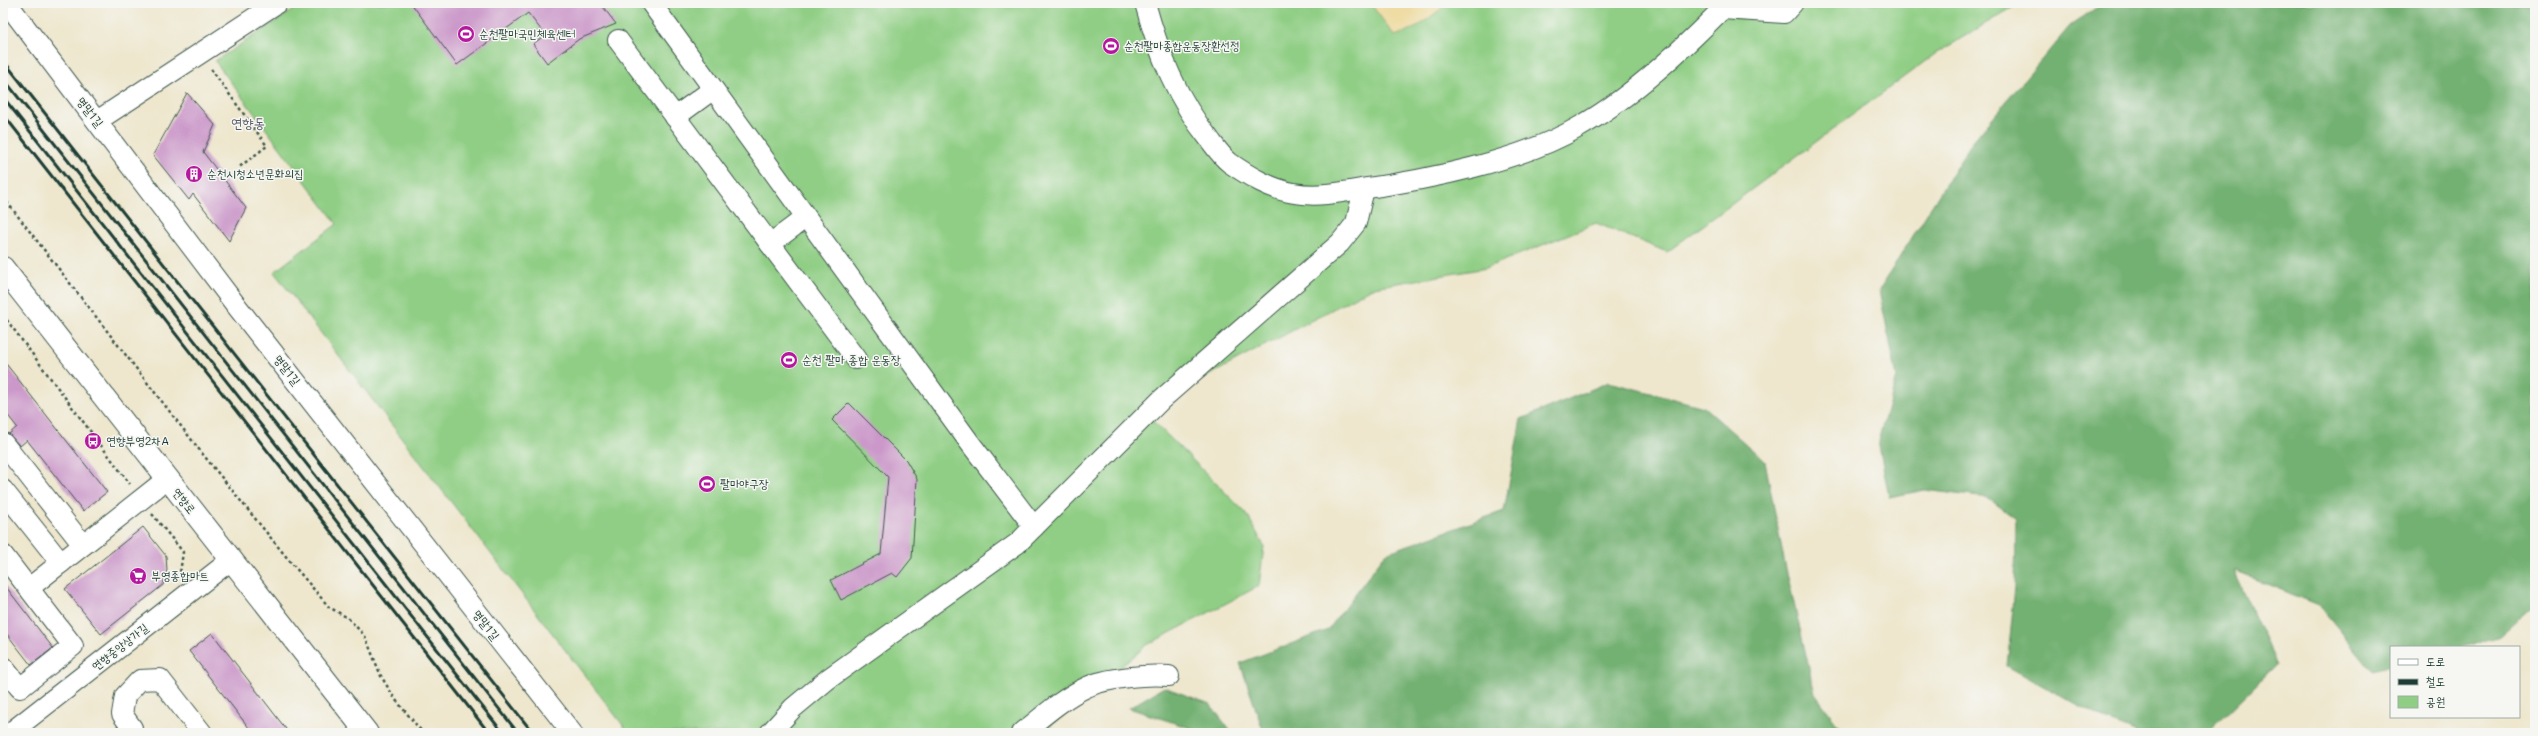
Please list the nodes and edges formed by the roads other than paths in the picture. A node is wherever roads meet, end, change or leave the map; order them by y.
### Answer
1 (7, 3) edge
2 (277, 3) edge
3 (1145, 3) edge
4 (1793, 3) edge
5 (655, 5) edge
6 (1725, 6) edge
7 (618, 40) dead end
8 (712, 90) junction
9 (675, 117) junction
10 (97, 121) junction
11 (1364, 189) junction
12 (805, 218) junction
13 (770, 244) junction
14 (3, 268) edge
15 (856, 359) dead end
16 (3, 443) edge
17 (167, 479) junction
18 (3, 490) edge
19 (1034, 527) junction
20 (83, 545) junction
21 (3, 555) edge
22 (231, 560) junction
23 (61, 563) junction
24 (29, 588) junction
25 (3, 667) edge
26 (1168, 676) dead end
27 (132, 728) dead end
28 (10, 733) edge
29 (202, 733) edge
30 (366, 733) edge
31 (572, 733) edge
32 (770, 733) edge
33 (1022, 733) edge

1 - 10 street, 명말1길
2 - 10 street
3 - 11 street
4 - 6 street
5 - 8 street
6 - 11 street
7 - 9 street
8 - 9 street
8 - 12 street
9 - 13 street
10 - 31 street, 명말1길
11 - 19 street
12 - 13 street
12 - 19 street
13 - 15 street
14 - 17 main road, 연향로
16 - 20 street
17 - 20 street
17 - 22 main road, 연향로
18 - 23 street
19 - 32 street
20 - 23 street
21 - 24 street
22 - 28 street, 연향중앙상가길
22 - 30 main road, 연향로
23 - 24 street
24 - 25 street
26 - 33 street
27 - 29 street

